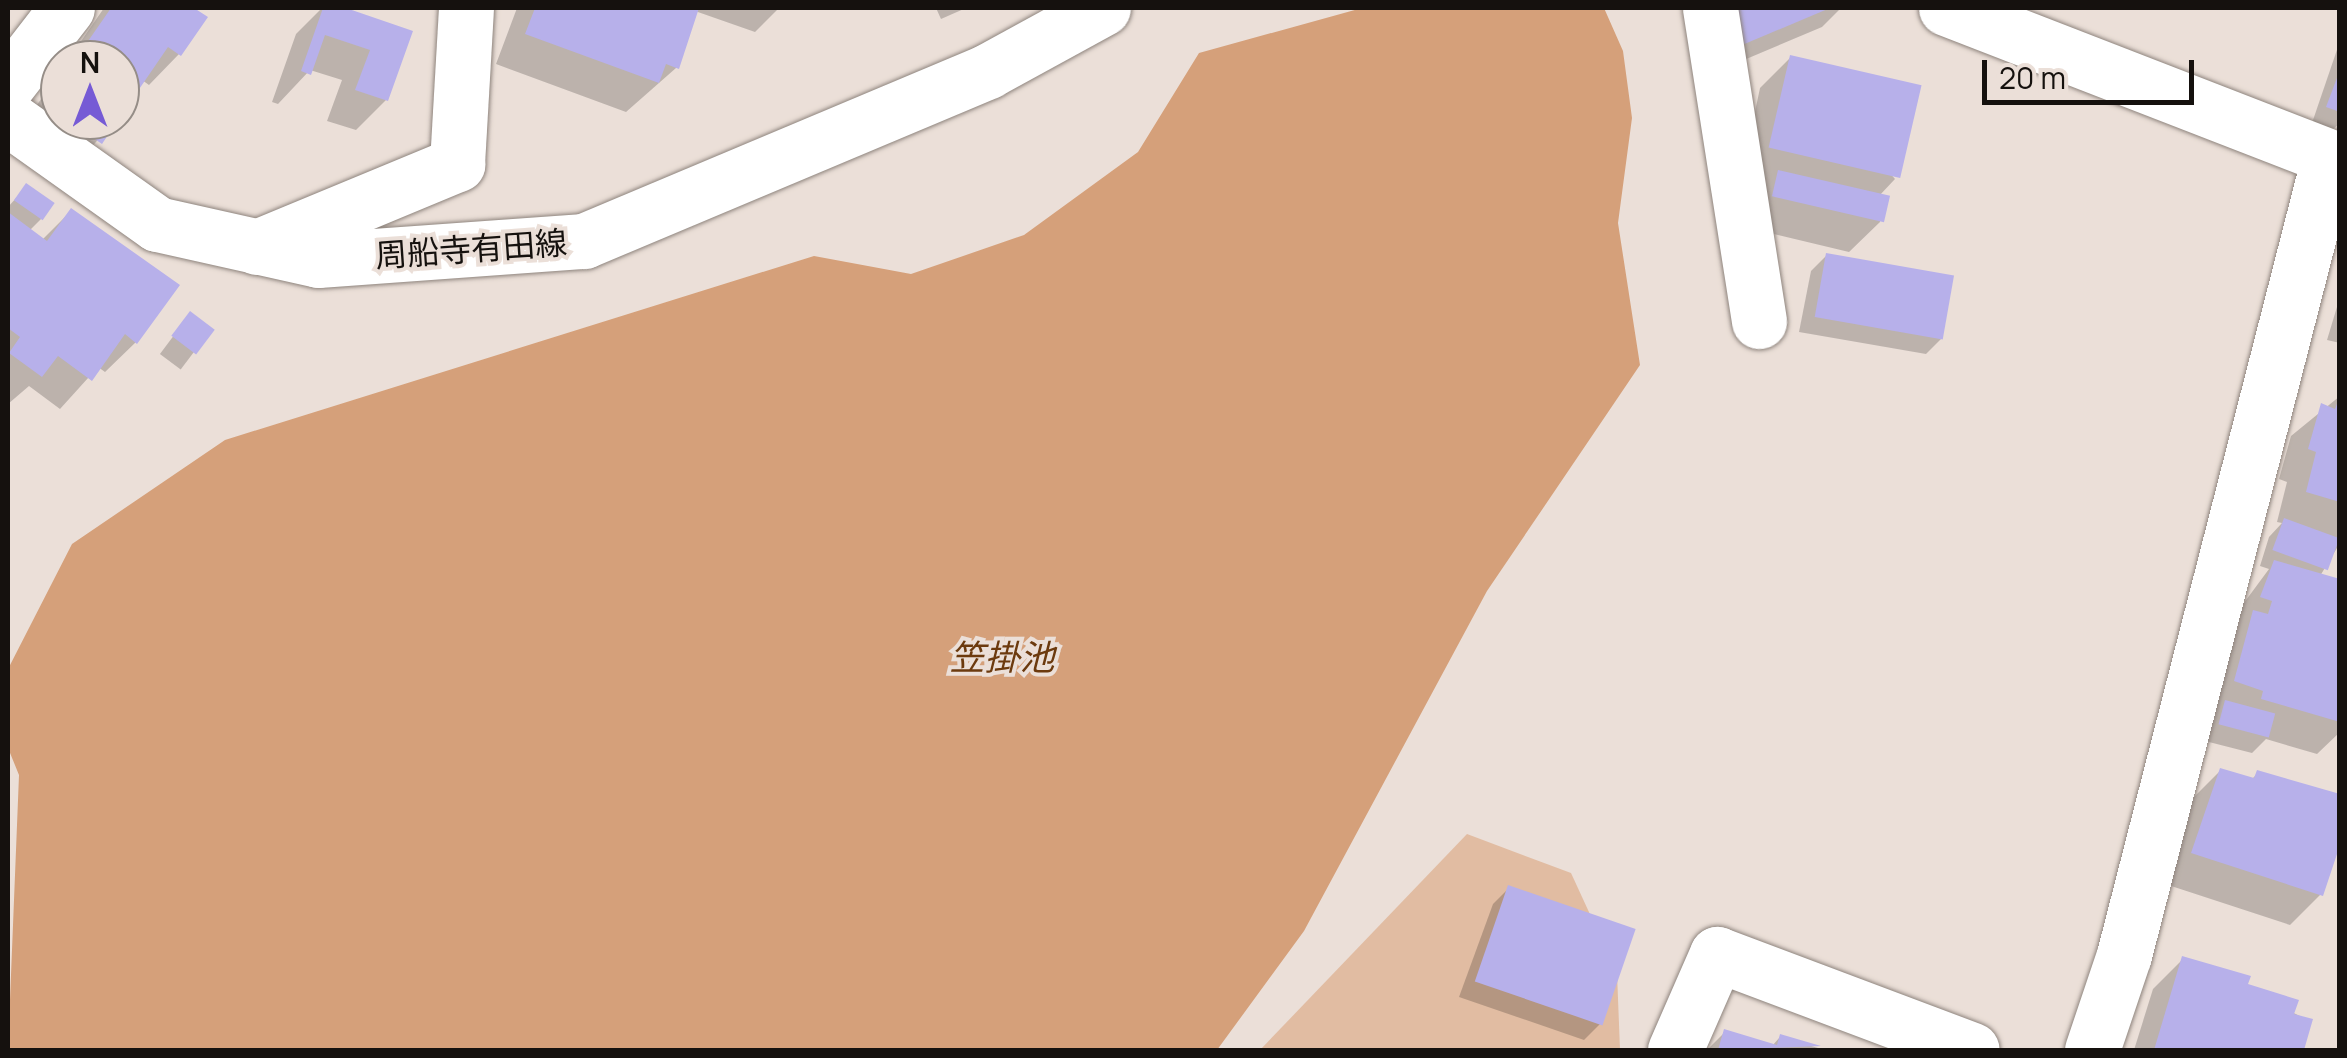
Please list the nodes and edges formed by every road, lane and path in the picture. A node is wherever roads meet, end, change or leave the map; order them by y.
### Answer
1 (67, 8) edge
2 (466, 8) edge
3 (1103, 8) edge
4 (1710, 8) edge
5 (1946, 8) edge
6 (8, 84) edge
7 (8, 118) edge
8 (2334, 159) edge
9 (257, 247) junction
10 (1759, 321) dead end
11 (1674, 1050) edge
12 (1972, 1050) edge
13 (2092, 1050) edge

1 - 6 street
2 - 9 street
3 - 9 street, 周船寺有田線
4 - 10 street
5 - 8 street
7 - 9 street, 周船寺有田線
8 - 13 street
11 - 12 street

